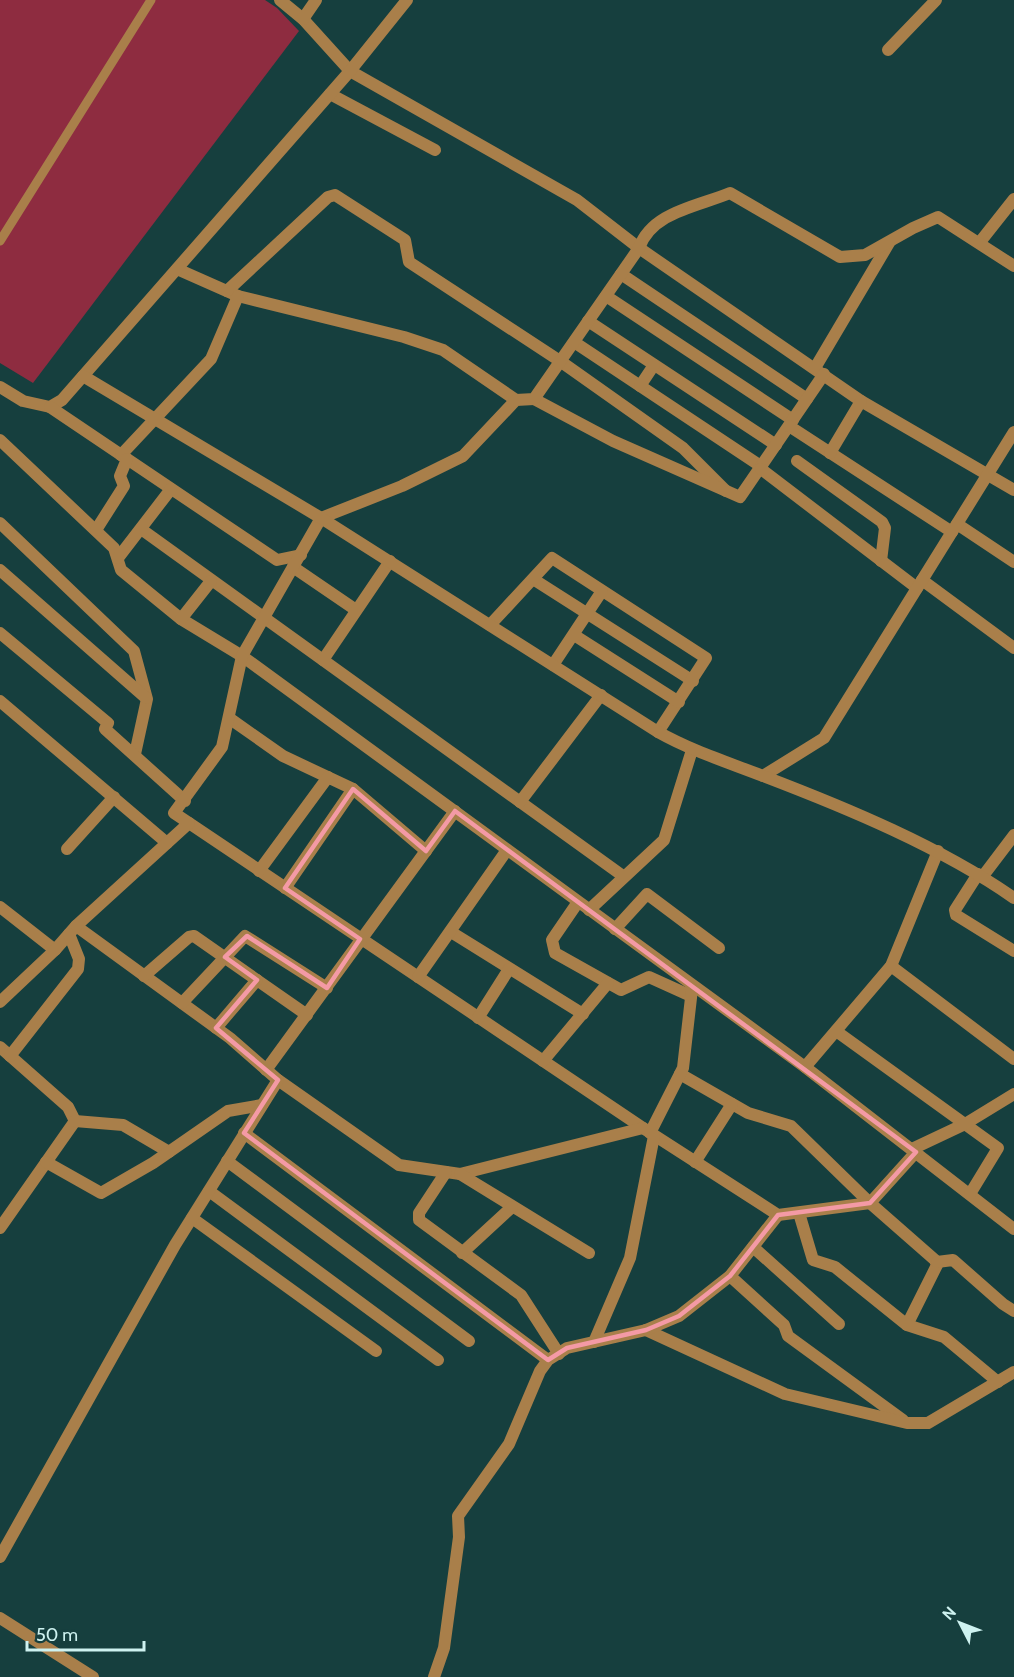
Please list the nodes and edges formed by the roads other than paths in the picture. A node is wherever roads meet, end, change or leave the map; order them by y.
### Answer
1 (151, 0) edge
2 (280, 0) edge
3 (316, 0) edge
4 (407, 0) edge
5 (936, 0) edge
6 (303, 20) junction
7 (888, 50) dead end
8 (350, 72) junction
9 (330, 94) junction
10 (435, 150) dead end
11 (1014, 200) edge
12 (891, 240) junction
13 (0, 242) edge
14 (980, 242) junction
15 (639, 248) junction
16 (1014, 266) edge
17 (177, 269) junction
18 (621, 274) junction
19 (232, 294) junction
20 (606, 296) junction
21 (588, 321) junction
22 (574, 342) junction
23 (560, 361) junction
24 (654, 364) junction
25 (820, 371) junction
26 (83, 376) junction
27 (640, 386) junction
28 (0, 387) edge
29 (534, 399) junction
30 (807, 399) junction
31 (516, 400) junction
32 (861, 401) junction
33 (50, 407) junction
34 (154, 418) junction
35 (791, 423) junction
36 (1014, 432) edge
37 (0, 440) edge
38 (776, 445) junction
39 (830, 453) junction
40 (124, 457) junction
41 (797, 461) dead end
42 (761, 468) junction
43 (986, 474) junction
44 (171, 489) junction
45 (1014, 490) edge
46 (726, 491) junction
47 (321, 518) junction
48 (0, 523) edge
49 (955, 528) junction
50 (141, 529) junction
51 (96, 530) junction
52 (301, 555) junction
53 (117, 558) junction
54 (390, 561) junction
55 (881, 561) junction
56 (1014, 562) edge
57 (293, 567) junction
58 (0, 570) edge
59 (532, 579) junction
60 (211, 581) junction
61 (920, 584) junction
62 (602, 591) junction
63 (356, 610) junction
64 (588, 614) junction
65 (264, 617) junction
66 (181, 619) junction
67 (490, 625) junction
68 (0, 633) edge
69 (574, 635) junction
70 (1014, 648) edge
71 (242, 656) junction
72 (323, 660) junction
73 (553, 665) junction
74 (693, 681) junction
75 (601, 696) junction
76 (147, 699) junction
77 (679, 702) junction
78 (1, 704) edge
79 (229, 718) junction
80 (658, 732) junction
81 (692, 750) junction
82 (135, 754) junction
83 (764, 776) junction
84 (328, 777) junction
85 (353, 789) junction
86 (114, 797) junction
87 (185, 801) junction
88 (520, 802) junction
89 (454, 811) junction
90 (189, 823) junction
91 (1014, 835) edge
92 (167, 843) junction
93 (67, 849) dead end
94 (426, 850) junction
95 (507, 850) junction
96 (938, 851) junction
97 (259, 871) junction
98 (980, 875) junction
99 (623, 876) junction
100 (285, 888) junction
101 (1014, 898) edge
102 (578, 902) junction
103 (0, 907) edge
104 (589, 910) junction
105 (615, 929) junction
106 (73, 930) junction
107 (451, 932) junction
108 (360, 939) junction
109 (719, 948) dead end
110 (55, 950) junction
111 (1014, 951) edge
112 (225, 957) junction
113 (891, 966) junction
114 (509, 969) junction
115 (144, 976) junction
116 (418, 977) junction
117 (257, 980) junction
118 (608, 983) junction
119 (327, 988) junction
120 (692, 991) junction
121 (0, 1002) edge
122 (182, 1003) junction
123 (582, 1014) junction
124 (307, 1015) junction
125 (478, 1017) junction
126 (216, 1028) junction
127 (836, 1031) junction
128 (0, 1047) edge
129 (10, 1056) junction
130 (1014, 1059) edge
131 (543, 1061) junction
132 (805, 1067) junction
133 (266, 1070) junction
134 (680, 1074) junction
135 (278, 1080) junction
136 (1014, 1094) edge
137 (732, 1104) junction
138 (262, 1105) junction
139 (75, 1121) junction
140 (965, 1124) junction
141 (649, 1132) junction
142 (244, 1133) junction
143 (914, 1151) junction
144 (169, 1152) junction
145 (227, 1161) junction
146 (46, 1162) junction
147 (695, 1162) junction
148 (446, 1172) junction
149 (460, 1174) junction
150 (209, 1191) junction
151 (970, 1194) junction
152 (870, 1203) junction
153 (512, 1207) junction
154 (799, 1213) junction
155 (778, 1215) junction
156 (192, 1218) junction
157 (0, 1227) edge
158 (1014, 1229) edge
159 (753, 1247) junction
160 (462, 1253) junction
161 (589, 1253) dead end
162 (937, 1262) junction
163 (730, 1276) junction
164 (1014, 1311) edge
165 (839, 1324) dead end
166 (907, 1324) junction
167 (646, 1330) junction
168 (469, 1341) dead end
169 (594, 1342) junction
170 (376, 1352) dead end
171 (554, 1357) junction
172 (438, 1360) dead end
173 (1014, 1372) edge
174 (998, 1382) junction
175 (907, 1423) junction
176 (0, 1557) edge
177 (0, 1618) edge
178 (93, 1677) edge
179 (434, 1677) edge

1 - 13 lane
2 - 6 street
3 - 6 street
4 - 8 street
5 - 7 street
6 - 8 street
8 - 9 street
8 - 15 street
9 - 10 street
9 - 17 street
11 - 14 street
12 - 14 street
12 - 15 street
12 - 25 street
14 - 16 street
15 - 18 street
15 - 25 street
17 - 19 street
17 - 26 street
18 - 20 street
18 - 30 street
19 - 23 street
19 - 31 street
19 - 34 street
20 - 21 street
20 - 35 street
21 - 22 street
21 - 24 street
22 - 23 street
22 - 27 street
23 - 29 street
23 - 46 street
24 - 27 street
24 - 38 street
25 - 30 street
25 - 32 street
26 - 33 street
26 - 34 street
27 - 42 street
28 - 33 street
29 - 31 street
29 - 46 street
30 - 35 street
31 - 47 street
32 - 39 street
32 - 43 street
33 - 40 street
34 - 40 street
34 - 47 street
35 - 38 street
35 - 39 street
36 - 43 street
37 - 51 street
38 - 42 street
39 - 49 street
40 - 44 street
40 - 51 street
41 - 55 street
42 - 46 street
42 - 55 street
43 - 45 street
43 - 49 street
44 - 50 street
44 - 52 street
47 - 52 street
47 - 54 street
48 - 76 street
49 - 56 street
49 - 61 street
50 - 53 street
50 - 60 street
51 - 53 street
52 - 57 street
53 - 66 street
54 - 63 street
54 - 67 street
55 - 61 street
57 - 63 street
57 - 65 street
58 - 76 street
59 - 62 street
59 - 64 street
59 - 67 street
60 - 65 street
60 - 66 street
61 - 70 street
61 - 83 street
62 - 64 street
62 - 74 street
63 - 72 street
64 - 69 street
64 - 74 street
65 - 71 street
65 - 72 street
66 - 71 street
67 - 73 street
68 - 82 street
69 - 73 street
69 - 77 street
71 - 79 street
71 - 89 street
72 - 88 street
73 - 75 street
74 - 77 street
75 - 80 street
75 - 88 street
76 - 82 street
77 - 80 street
78 - 86 street
79 - 84 street
79 - 87 street
80 - 81 street
81 - 83 street
81 - 99 street
82 - 87 street
83 - 96 street
84 - 85 street
84 - 97 street
85 - 94 street
85 - 100 street
86 - 92 street
86 - 93 street
87 - 90 street
88 - 99 street
89 - 94 street
89 - 95 street
90 - 92 street
90 - 97 street
91 - 98 street
92 - 106 street
94 - 108 street
95 - 102 street
95 - 107 street
96 - 98 street
96 - 113 street
97 - 100 street
98 - 101 street
98 - 111 street
99 - 104 street
100 - 108 street
102 - 104 street
102 - 118 street
103 - 110 street
104 - 105 street
105 - 109 street
105 - 120 street
106 - 110 street
106 - 115 street
106 - 129 street
107 - 114 street
107 - 116 street
108 - 116 street
108 - 119 street
110 - 121 street
112 - 115 street
112 - 117 street
112 - 119 street
112 - 122 street
113 - 127 street
113 - 130 street
114 - 123 street
114 - 125 street
115 - 122 street
116 - 125 street
117 - 124 street
117 - 126 street
118 - 120 street
118 - 123 street
119 - 124 street
120 - 132 street
120 - 134 street
122 - 126 street
123 - 131 street
124 - 133 street
125 - 131 street
126 - 133 street
127 - 132 street
127 - 140 street
128 - 129 street
129 - 139 street
131 - 141 street
132 - 143 street
133 - 135 street
134 - 137 street
134 - 141 street
135 - 138 street
135 - 148 street
136 - 140 street
137 - 147 street
137 - 152 street
138 - 142 street
138 - 144 street
139 - 144 street
139 - 146 street
140 - 143 street
140 - 151 street
141 - 147 street
141 - 149 street
141 - 169 street
142 - 145 street
142 - 171 street
143 - 151 street
143 - 152 street
144 - 146 street
145 - 150 street
145 - 168 street
146 - 157 street
147 - 155 street
148 - 149 street
148 - 160 street
149 - 153 street
150 - 156 street
150 - 172 street
151 - 158 street
152 - 154 street
152 - 162 street
153 - 160 street
153 - 161 street
154 - 155 street
154 - 166 street
155 - 159 street
156 - 170 street
156 - 176 street
159 - 163 street
159 - 165 street
160 - 171 street
162 - 164 street
162 - 166 street
163 - 167 street
163 - 175 street
166 - 174 street
167 - 169 street
167 - 175 street
169 - 171 street
171 - 179 street
173 - 174 street
174 - 175 street
177 - 178 street

